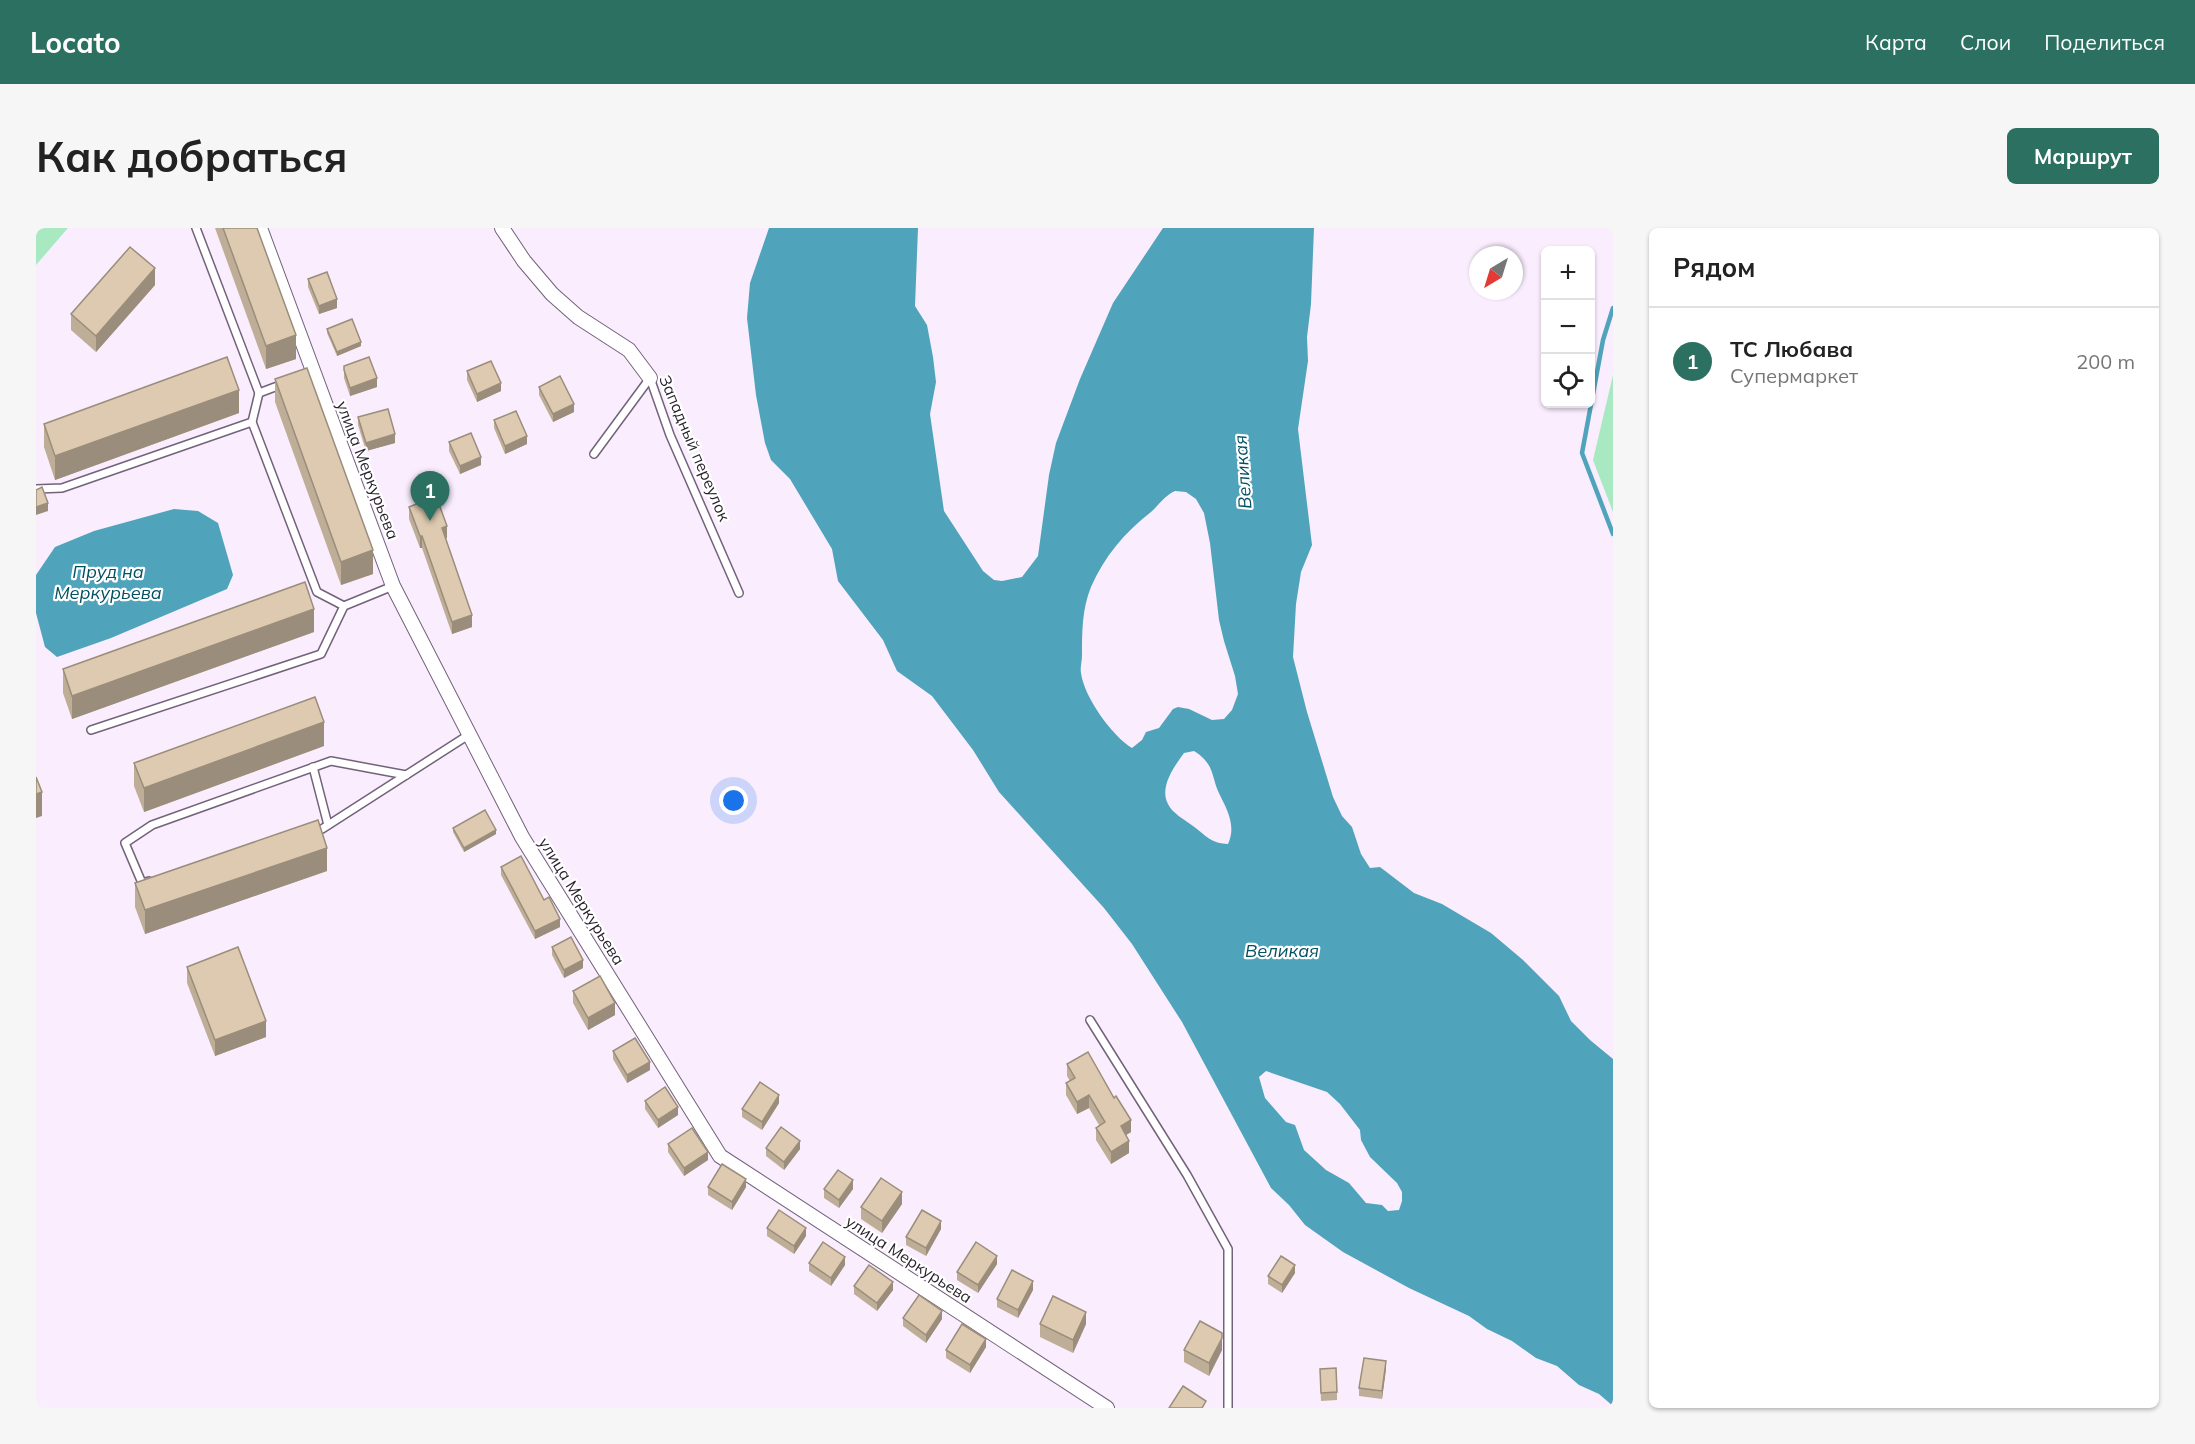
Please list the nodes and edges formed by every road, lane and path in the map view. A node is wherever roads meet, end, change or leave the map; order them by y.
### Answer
1 (196, 228) edge
2 (260, 228) edge
3 (502, 228) edge
4 (650, 378) junction
5 (292, 381) edge
6 (259, 393) junction
7 (252, 422) junction
8 (594, 454) dead end
9 (36, 489) edge
10 (393, 586) junction
11 (739, 593) dead end
12 (344, 606) junction
13 (91, 730) dead end
14 (470, 734) junction
15 (313, 767) junction
16 (406, 775) junction
17 (328, 825) junction
18 (311, 832) edge
19 (154, 880) edge
20 (1089, 1020) dead end
21 (1107, 1408) edge
22 (1228, 1408) edge

1 - 6 lane
2 - 10 street, улица Меркурьева
3 - 4 street, Западный переулок
4 - 8 lane
4 - 11 lane, Западный переулок
5 - 6 lane
6 - 7 lane
7 - 9 lane
7 - 12 lane
10 - 12 lane
10 - 14 street, улица Меркурьева
12 - 13 lane
14 - 16 lane
14 - 21 street, улица Меркурьева
15 - 16 lane
15 - 17 lane
15 - 19 lane
16 - 17 lane
17 - 18 lane
20 - 22 lane

